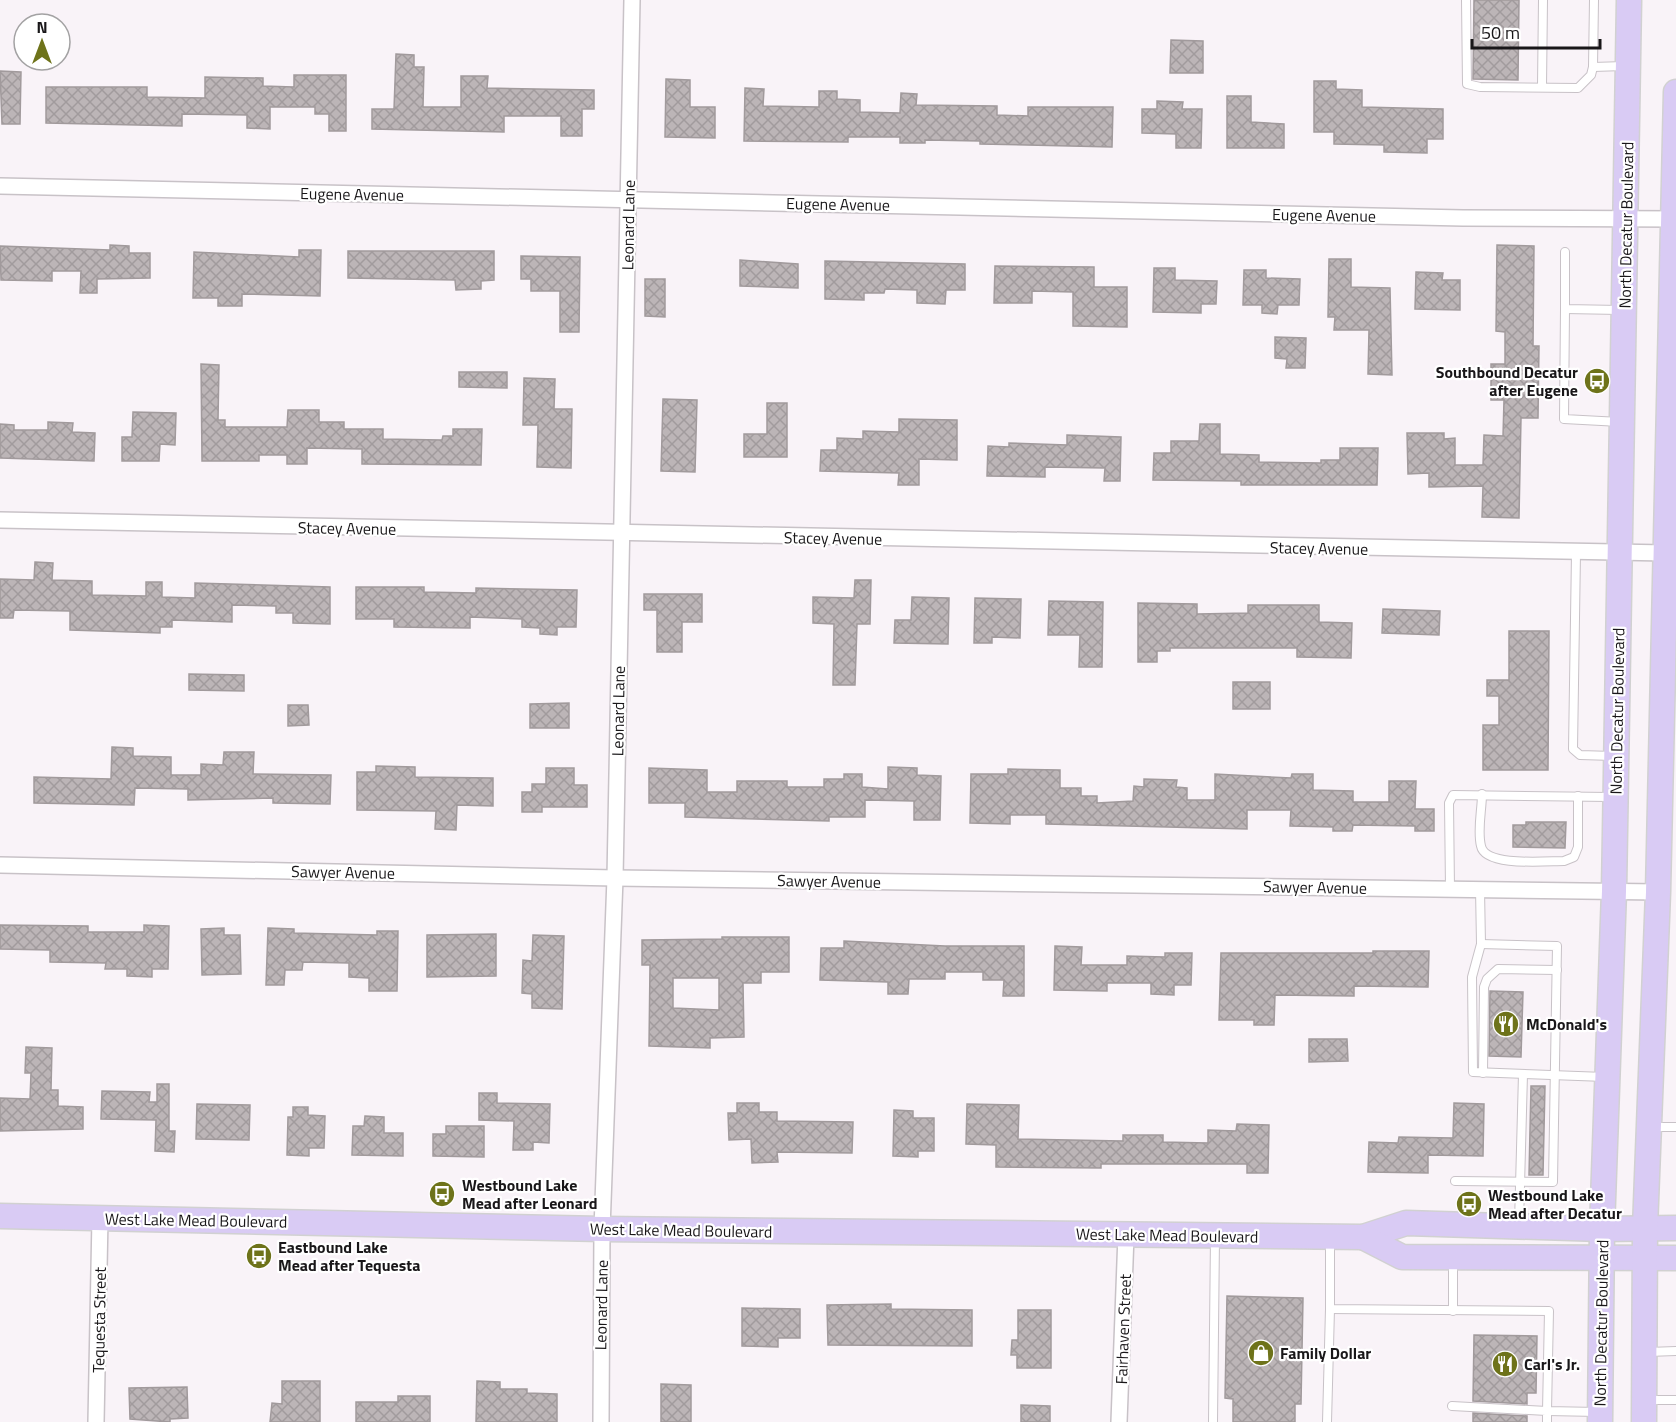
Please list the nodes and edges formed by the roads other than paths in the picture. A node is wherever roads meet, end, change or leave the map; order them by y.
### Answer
1 (632, 0) edge
2 (1466, 0) edge
3 (1544, 0) edge
4 (1594, 0) edge
5 (1629, 0) edge
6 (1628, 66) junction
7 (1593, 67) junction
8 (1542, 86) junction
9 (1676, 92) edge
10 (0, 186) edge
11 (628, 200) junction
12 (1626, 217) junction
13 (1675, 219) edge
14 (1565, 252) dead end
15 (1565, 309) junction
16 (1624, 310) junction
17 (1622, 422) junction
18 (0, 520) edge
19 (622, 534) junction
20 (1576, 553) junction
21 (1666, 553) junction
22 (1620, 554) junction
23 (1616, 756) junction
24 (1482, 794) junction
25 (1578, 796) junction
26 (1616, 798) junction
27 (0, 865) edge
28 (615, 878) junction
29 (1450, 889) junction
30 (1480, 889) junction
31 (1614, 891) junction
32 (1658, 892) junction
33 (1481, 944) junction
34 (1557, 970) junction
35 (1483, 1073) junction
36 (1522, 1074) junction
37 (1556, 1075) junction
38 (1608, 1077) junction
39 (1545, 1104) dead end
40 (1555, 1104) junction
41 (1545, 1124) dead end
42 (1554, 1124) junction
43 (1649, 1127) junction
44 (1676, 1127) edge
45 (1544, 1141) dead end
46 (1554, 1141) junction
47 (1544, 1157) dead end
48 (1554, 1157) junction
49 (1455, 1181) dead end
50 (1520, 1181) junction
51 (0, 1216) edge
52 (100, 1218) junction
53 (1519, 1227) junction
54 (1645, 1228) junction
55 (1676, 1228) edge
56 (602, 1229) junction
57 (1602, 1229) junction
58 (1126, 1235) junction
59 (1215, 1236) junction
60 (1330, 1237) junction
61 (1363, 1237) junction
62 (1453, 1258) junction
63 (1676, 1258) edge
64 (1645, 1259) junction
65 (1601, 1260) junction
66 (1330, 1309) junction
67 (1453, 1311) junction
68 (1676, 1351) edge
69 (1644, 1352) junction
70 (1676, 1400) edge
71 (1452, 1406) dead end
72 (1547, 1411) junction
73 (1644, 1411) edge
74 (1600, 1417) edge
75 (96, 1422) edge
76 (601, 1422) edge
77 (1119, 1422) edge
78 (1213, 1422) edge
79 (1327, 1422) edge
80 (1547, 1422) edge

1 - 11 street, Leonard Lane
2 - 8 lane
3 - 8 lane
4 - 7 lane
5 - 6 main road, North Decatur Boulevard
6 - 7 lane
6 - 12 main road, North Decatur Boulevard
7 - 8 lane
9 - 13 main road
10 - 11 street, Eugene Avenue
11 - 12 street, Eugene Avenue
11 - 19 street, Leonard Lane
12 - 13 street, Eugene Avenue
12 - 16 main road, North Decatur Boulevard
13 - 21 main road
14 - 15 lane
15 - 16 lane
15 - 17 lane
16 - 17 main road, North Decatur Boulevard
17 - 22 main road, North Decatur Boulevard
18 - 19 street, Stacey Avenue
19 - 20 street, Stacey Avenue
19 - 28 street, Leonard Lane
20 - 22 street, Stacey Avenue
20 - 23 lane
21 - 22 street, Stacey Avenue
21 - 32 main road
22 - 23 main road, North Decatur Boulevard
23 - 26 main road, North Decatur Boulevard
24 - 25 lane
24 - 25 lane
24 - 29 lane
25 - 26 lane
26 - 31 main road, North Decatur Boulevard
27 - 28 street, Sawyer Avenue
28 - 29 street, Sawyer Avenue
28 - 56 street, Leonard Lane
29 - 30 street, Sawyer Avenue
30 - 31 street, Sawyer Avenue
30 - 33 lane
31 - 32 street, Sawyer Avenue
31 - 38 main road, North Decatur Boulevard
32 - 43 main road
33 - 34 lane
33 - 35 lane
34 - 35 lane
34 - 37 lane
35 - 36 lane
36 - 37 lane
36 - 50 lane
37 - 38 lane
37 - 40 lane
38 - 57 main road, North Decatur Boulevard
39 - 40 lane
40 - 42 lane
41 - 42 lane
42 - 46 lane
43 - 44 lane
43 - 54 main road
45 - 46 lane
46 - 48 lane
47 - 48 lane
48 - 50 lane
49 - 50 lane
50 - 53 lane
51 - 52 main road, West Lake Mead Boulevard
52 - 56 main road, West Lake Mead Boulevard
52 - 75 street, Tequesta Street
53 - 57 main road, West Lake Mead Boulevard
53 - 61 main road, West Lake Mead Boulevard
54 - 55 main road, West Lake Mead Boulevard
54 - 57 main road, West Lake Mead Boulevard
54 - 64 main road
56 - 58 main road, West Lake Mead Boulevard
56 - 76 street, Leonard Lane
57 - 65 main road, North Decatur Boulevard
58 - 59 main road, West Lake Mead Boulevard
58 - 77 street, Fairhaven Street
59 - 60 main road, West Lake Mead Boulevard
59 - 78 lane
60 - 61 main road, West Lake Mead Boulevard
60 - 66 lane
61 - 62 main road, West Lake Mead Boulevard
62 - 65 main road, West Lake Mead Boulevard
62 - 67 lane
63 - 64 main road, West Lake Mead Boulevard
64 - 65 main road, West Lake Mead Boulevard
64 - 69 main road
65 - 74 main road, North Decatur Boulevard
66 - 67 lane
66 - 79 lane
67 - 72 lane
68 - 69 lane
69 - 73 main road
70 - 73 lane
71 - 72 lane
72 - 74 lane
72 - 80 lane

